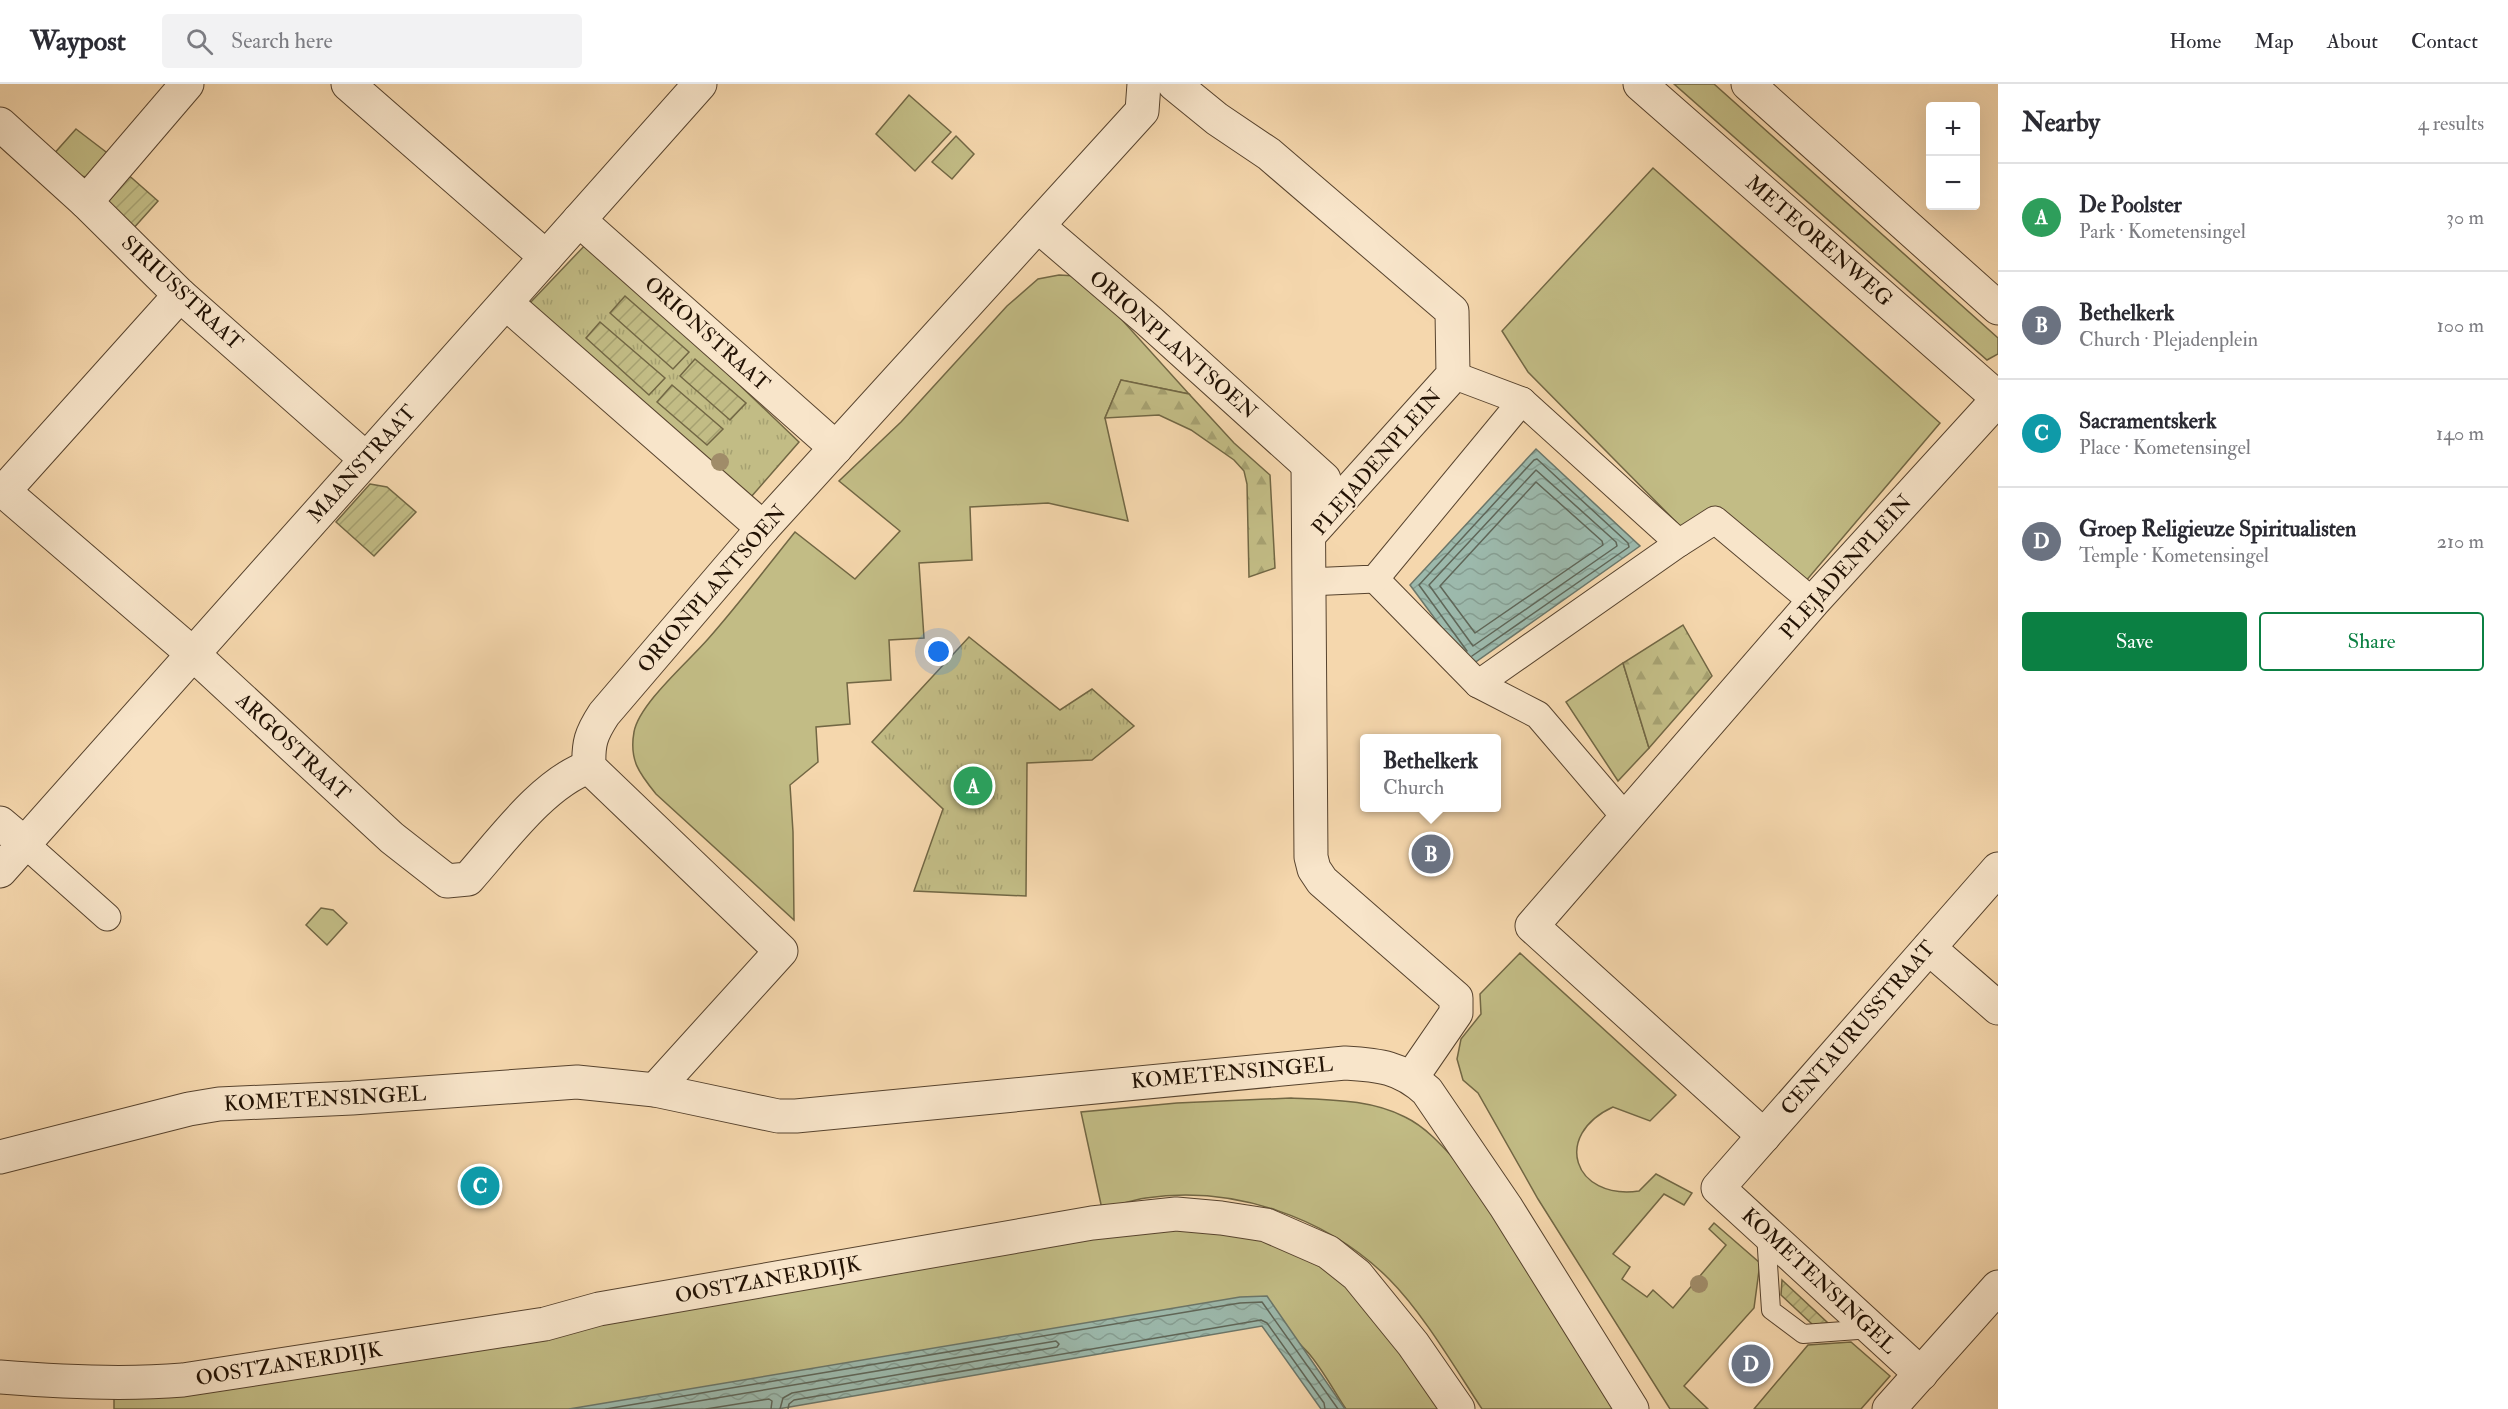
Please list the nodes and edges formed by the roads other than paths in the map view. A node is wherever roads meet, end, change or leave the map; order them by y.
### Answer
1 (187, 84) edge
2 (348, 84) edge
3 (700, 84) edge
4 (1144, 84) edge
5 (1174, 84) edge
6 (1640, 84) edge
7 (1748, 84) edge
8 (0, 124) edge
9 (86, 202) junction
10 (579, 220) junction
11 (1038, 226) junction
12 (546, 257) junction
13 (180, 294) junction
14 (506, 303) junction
15 (1998, 308) edge
16 (1454, 375) junction
17 (1998, 398) edge
18 (1522, 401) junction
19 (836, 447) junction
20 (366, 459) junction
21 (1308, 465) junction
22 (2, 490) edge
23 (1344, 496) junction
24 (763, 528) junction
25 (1310, 534) junction
26 (1679, 543) junction
27 (1376, 579) junction
28 (1308, 582) junction
29 (1814, 602) junction
30 (193, 654) junction
31 (1478, 684) junction
32 (590, 767) junction
33 (1626, 818) junction
34 (0, 823) edge
35 (25, 844) junction
36 (1998, 869) edge
37 (0, 871) edge
38 (107, 916) dead end
39 (1929, 948) junction
40 (1998, 1008) edge
41 (1412, 1077) junction
42 (655, 1090) junction
43 (1764, 1136) junction
44 (0, 1157) edge
45 (1718, 1188) joint
46 (1767, 1234) junction
47 (1998, 1287) edge
48 (1871, 1329) junction
49 (1921, 1374) junction
50 (0, 1377) edge
51 (1899, 1406) edge
52 (1458, 1409) edge
53 (1632, 1409) edge

1 - 9 street
2 - 12 street
3 - 10 street, MAANSTRAAT
4 - 11 street, ORIONPLANTSOEN
5 - 16 street, PLEJADENPLEIN
6 - 17 street, METEORENWEG
7 - 15 street
8 - 9 street, SIRIUSSTRAAT
9 - 13 street, SIRIUSSTRAAT
10 - 12 street, MAANSTRAAT
10 - 19 street, ORIONSTRAAT
11 - 19 street, ORIONPLANTSOEN
11 - 21 street, ORIONPLANTSOEN
12 - 14 street, MAANSTRAAT
13 - 20 street, SIRIUSSTRAAT
13 - 22 street
14 - 20 street, MAANSTRAAT
14 - 24 street
16 - 18 street
16 - 23 street, PLEJADENPLEIN
17 - 29 street, PLEJADENPLEIN
18 - 26 street
18 - 27 street
19 - 24 street, ORIONPLANTSOEN
20 - 30 street, MAANSTRAAT
21 - 23 street, ORIONPLANTSOEN
21 - 25 street
22 - 30 street, ARGOSTRAAT
23 - 25 street, PLEJADENPLEIN
24 - 32 street, ORIONPLANTSOEN
25 - 28 street, PLEJADENPLEIN
26 - 29 street
26 - 31 street
27 - 28 street
27 - 31 street
28 - 41 street, PLEJADENPLEIN
29 - 33 street, PLEJADENPLEIN
30 - 32 street, ARGOSTRAAT
30 - 35 street, MAANSTRAAT
31 - 33 street
32 - 42 street
33 - 43 street, PLEJADENPLEIN
34 - 35 street
35 - 37 street, MAANSTRAAT
35 - 38 street
36 - 39 street, CENTAURUSSTRAAT
39 - 40 street
39 - 43 street, CENTAURUSSTRAAT
41 - 42 street, KOMETENSINGEL
41 - 53 street, KOMETENSINGEL
42 - 44 street, KOMETENSINGEL
43 - 45 street, CENTAURUSSTRAAT
45 - 46 street, KOMETENSINGEL
46 - 48 street, KOMETENSINGEL
46 - 48 lane
47 - 49 street
48 - 49 street, KOMETENSINGEL
49 - 51 street
50 - 52 street, OOSTZANERDIJK

